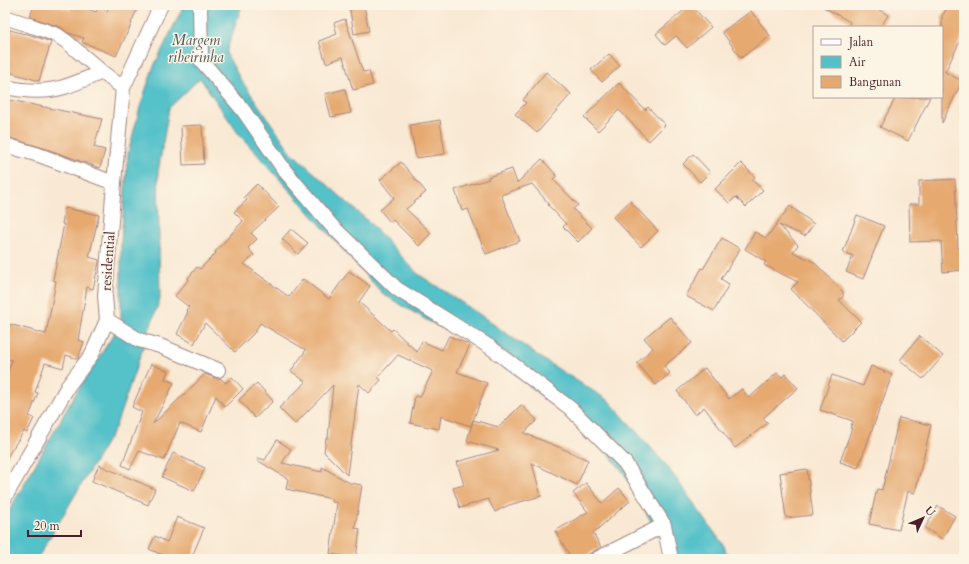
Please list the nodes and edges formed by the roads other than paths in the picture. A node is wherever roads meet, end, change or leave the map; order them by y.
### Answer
1 (161, 5) edge
2 (200, 5) edge
3 (5, 18) edge
4 (102, 72) junction
5 (5, 87) edge
6 (123, 88) junction
7 (5, 145) edge
8 (114, 183) junction
9 (107, 320) junction
10 (218, 370) dead end
11 (5, 497) edge
12 (664, 525) junction
13 (597, 559) edge
14 (671, 559) edge

1 - 6 street, residential
2 - 12 street
3 - 4 street
4 - 5 street
4 - 6 street
6 - 8 street, residential
7 - 8 street
8 - 9 street, residential
9 - 10 street
9 - 11 street
12 - 13 street
12 - 14 street

